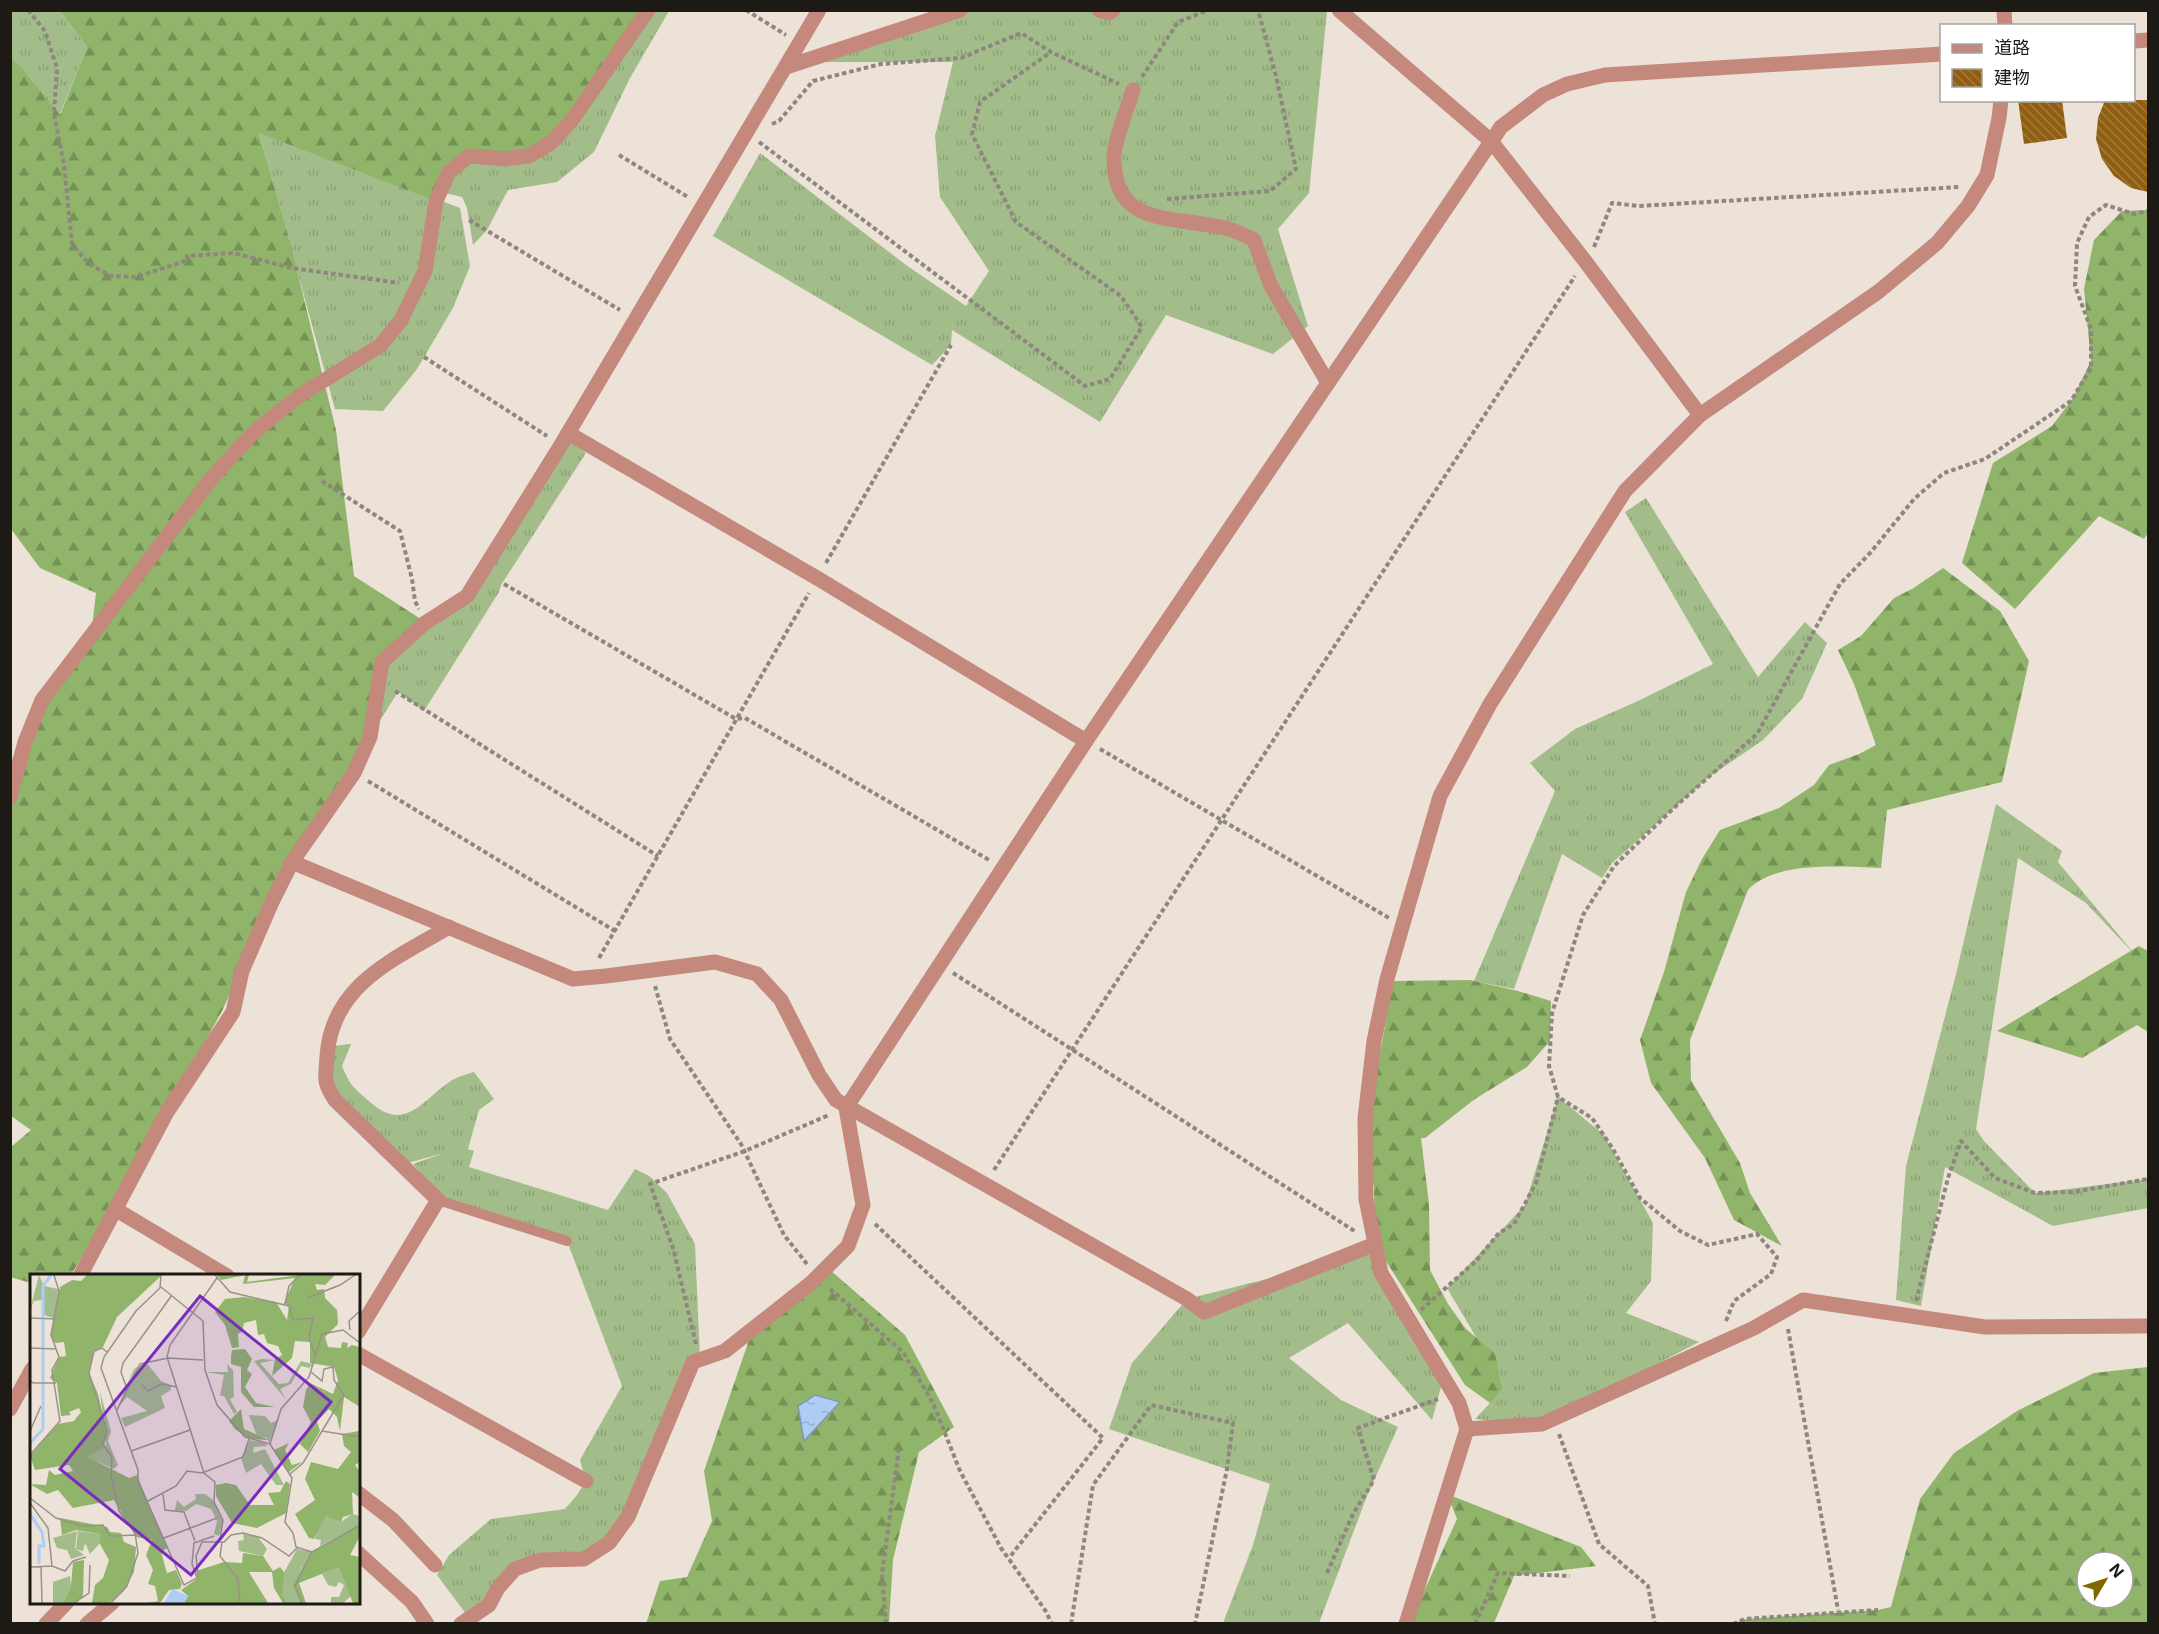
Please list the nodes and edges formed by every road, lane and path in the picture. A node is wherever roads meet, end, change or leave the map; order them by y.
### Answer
1 (28, 10) edge
2 (648, 10) edge
3 (746, 10) edge
4 (819, 10) edge
5 (960, 10) edge
6 (1099, 10) edge
7 (1113, 10) edge
8 (1208, 10) edge
9 (1258, 10) edge
10 (1338, 10) edge
11 (800, 43) junction
12 (1051, 52) junction
13 (1940, 54) edge
14 (786, 67) junction
15 (1133, 90) junction
16 (2001, 102) edge
17 (747, 132) junction
18 (1491, 141) junction
19 (619, 155) dead end
20 (1981, 185) junction
21 (1164, 199) dead end
22 (703, 207) junction
23 (2148, 211) edge
24 (469, 220) dead end
25 (1585, 261) junction
26 (418, 285) junction
27 (636, 319) junction
28 (951, 345) dead end
29 (424, 357) dead end
30 (1328, 383) junction
31 (1700, 415) junction
32 (565, 439) junction
33 (322, 481) dead end
34 (818, 578) junction
35 (504, 584) dead end
36 (425, 623) junction
37 (379, 681) junction
38 (736, 719) junction
39 (1086, 741) junction
40 (354, 773) junction
41 (10, 797) edge
42 (1222, 819) junction
43 (657, 856) junction
44 (292, 862) junction
45 (1003, 868) junction
46 (1402, 926) junction
47 (449, 927) junction
48 (615, 931) junction
49 (651, 970) junction
50 (950, 971) dead end
51 (588, 978) junction
52 (1071, 1049) junction
53 (1558, 1097) junction
54 (846, 1108) junction
55 (745, 1151) junction
56 (2148, 1179) edge
57 (984, 1184) junction
58 (438, 1200) junction
59 (115, 1209) junction
60 (861, 1211) junction
61 (567, 1240) dead end
62 (1375, 1244) junction
63 (81, 1274) edge
64 (224, 1274) edge
65 (817, 1277) junction
66 (1785, 1311) junction
67 (1912, 1316) junction
68 (1409, 1321) junction
69 (2148, 1326) edge
70 (360, 1329) edge
71 (1728, 1340) junction
72 (360, 1355) edge
73 (700, 1359) junction
74 (30, 1373) edge
75 (1453, 1393) junction
76 (10, 1409) edge
77 (1554, 1419) junction
78 (1467, 1429) junction
79 (900, 1448) dead end
80 (586, 1481) dead end
81 (360, 1495) edge
82 (360, 1555) edge
83 (1009, 1558) junction
84 (435, 1565) dead end
85 (1326, 1573) dead end
86 (1570, 1576) dead end
87 (65, 1604) edge
88 (111, 1604) edge
89 (1838, 1610) dead end
90 (1878, 1610) dead end
91 (46, 1623) edge
92 (87, 1623) edge
93 (427, 1623) edge
94 (461, 1623) edge
95 (885, 1623) edge
96 (1052, 1623) edge
97 (1071, 1623) edge
98 (1195, 1623) edge
99 (1406, 1623) edge
100 (1475, 1623) edge
101 (1655, 1623) edge
102 (1733, 1623) edge

1 - 26 path
2 - 26 street
3 - 11 path
4 - 11 street
5 - 14 street
6 - 7 street
8 - 15 path
9 - 21 path
10 - 18 street
11 - 14 street
12 - 15 path
12 - 17 path
12 - 17 path
13 - 18 street
14 - 17 street
15 - 30 street
16 - 20 street
17 - 22 street
18 - 25 street
18 - 30 street
19 - 22 path
20 - 25 path
20 - 31 street
22 - 27 street
23 - 53 path
24 - 27 path
25 - 31 street
25 - 42 path
26 - 41 street
27 - 32 street
28 - 34 path
29 - 32 path
30 - 39 street
31 - 46 street
32 - 34 street
32 - 36 street
33 - 36 path
34 - 38 path
34 - 39 street
35 - 38 path
36 - 37 street
37 - 40 street
37 - 43 path
38 - 43 path
38 - 45 path
39 - 42 path
39 - 45 street
40 - 44 street
40 - 48 path
42 - 46 path
42 - 52 path
43 - 48 path
44 - 47 street
44 - 59 street
45 - 54 street
46 - 62 street
47 - 51 street
47 - 58 street
48 - 51 path
49 - 51 street
49 - 54 street
49 - 55 path
50 - 52 path
52 - 57 path
52 - 62 path
53 - 68 path
53 - 71 path
54 - 55 path
54 - 57 street
54 - 60 street
55 - 65 path
55 - 73 path
56 - 67 path
57 - 62 street
58 - 61 lane
58 - 70 street
59 - 63 street
59 - 64 street
60 - 65 street
60 - 83 path
62 - 68 street
65 - 73 street
65 - 83 path
66 - 67 street
66 - 71 street
66 - 89 path
67 - 69 street
68 - 75 street
71 - 77 street
72 - 80 street
73 - 94 street
74 - 76 street
75 - 78 street
75 - 85 path
77 - 78 street
77 - 101 path
78 - 99 street
79 - 95 path
81 - 84 street
82 - 93 street
83 - 96 path
86 - 100 path
87 - 91 street
88 - 92 street
90 - 102 path
97 - 98 path

